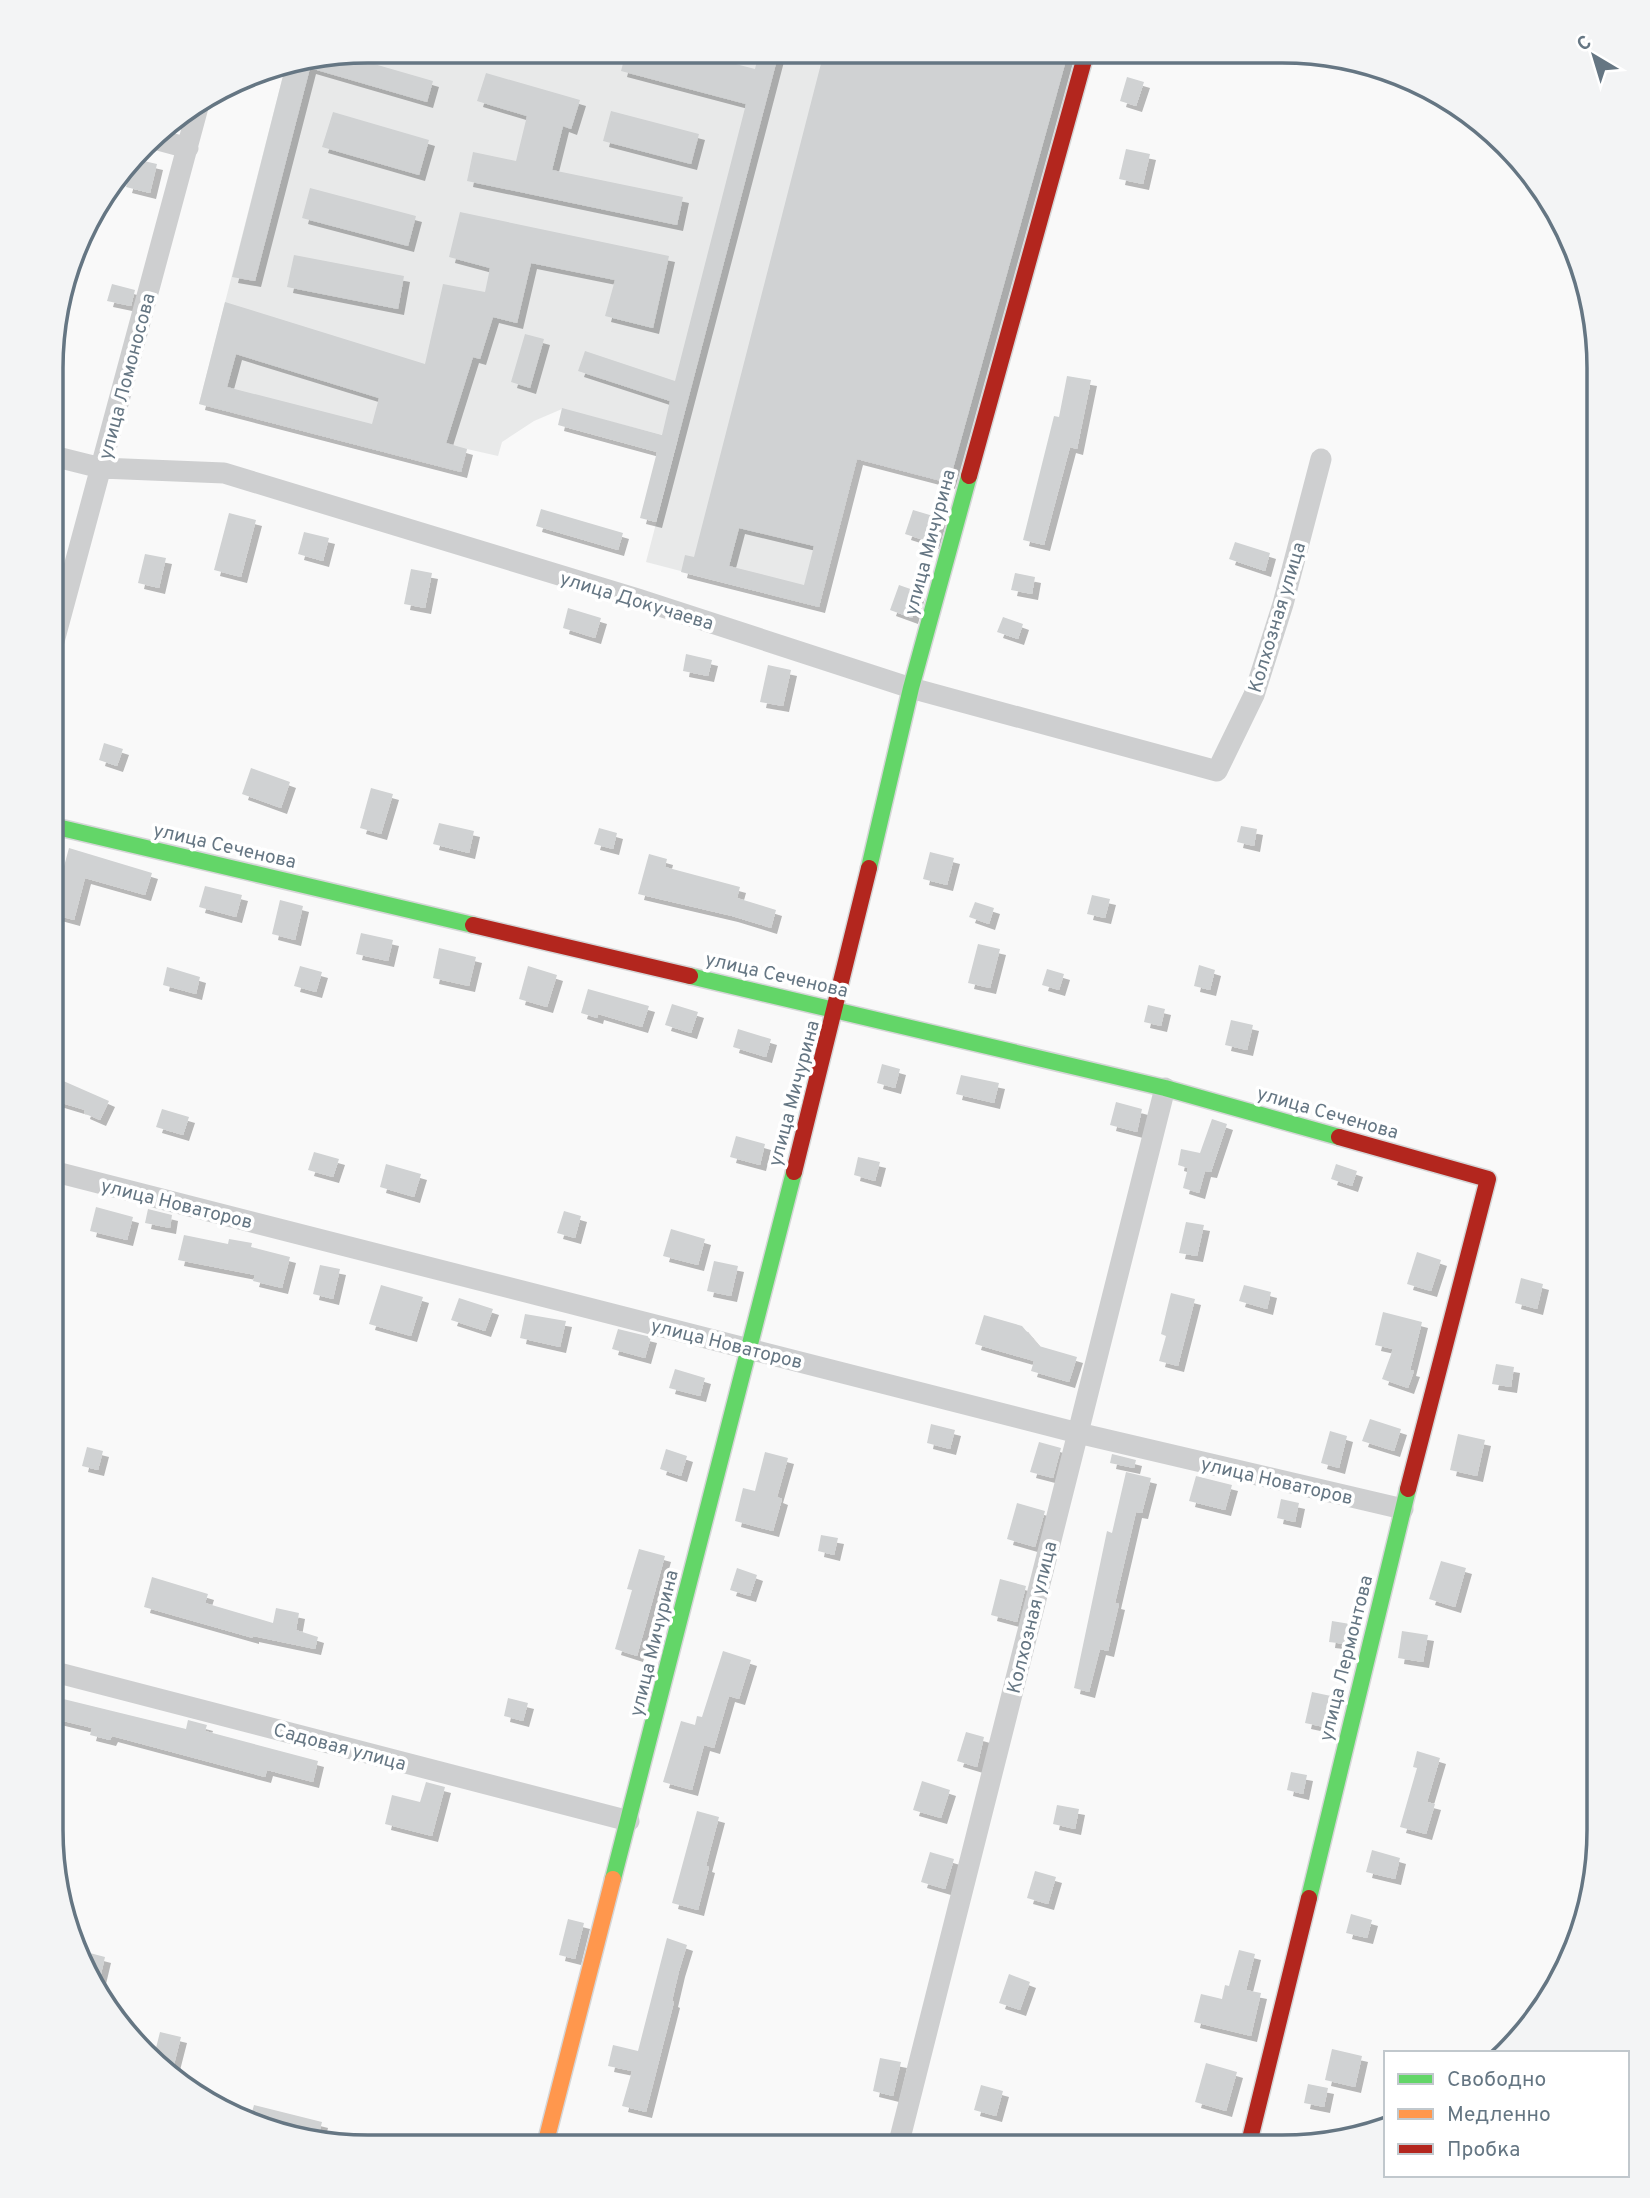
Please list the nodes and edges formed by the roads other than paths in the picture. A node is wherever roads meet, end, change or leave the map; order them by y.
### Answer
1 (1083, 63) edge
2 (196, 116) edge
3 (164, 142) edge
4 (188, 148) junction
5 (63, 458) edge
6 (1321, 459) dead end
7 (101, 468) junction
8 (63, 608) edge
9 (911, 688) junction
10 (1217, 771) joint
11 (63, 828) edge
12 (836, 1009) junction
13 (1165, 1088) junction
14 (63, 1174) edge
15 (1488, 1179) joint
16 (749, 1348) junction
17 (1078, 1433) junction
18 (1403, 1509) junction
19 (63, 1674) edge
20 (629, 1821) junction
21 (548, 2135) edge
22 (901, 2135) edge
23 (1251, 2135) edge

1 - 9 street, улица Мичурина
2 - 4 street, улица Ломоносова
3 - 4 street
4 - 7 street, улица Ломоносова
5 - 7 street, улица Докучаева
6 - 10 street, Колхозная улица
7 - 8 street, улица Ломоносова
7 - 9 street, улица Докучаева
9 - 10 street, улица Докучаева
9 - 12 street, улица Мичурина
11 - 12 street, улица Сеченова
12 - 13 street, улица Сеченова
12 - 16 street, улица Мичурина
13 - 15 street, улица Сеченова
13 - 17 street, Колхозная улица
14 - 16 street, улица Новаторов
15 - 18 street, улица Лермонтова
16 - 17 street, улица Новаторов
16 - 20 street, улица Мичурина
17 - 18 street, улица Новаторов
17 - 22 street, Колхозная улица
18 - 23 street, улица Лермонтова
19 - 20 street, Садовая улица
20 - 21 street, улица Мичурина

